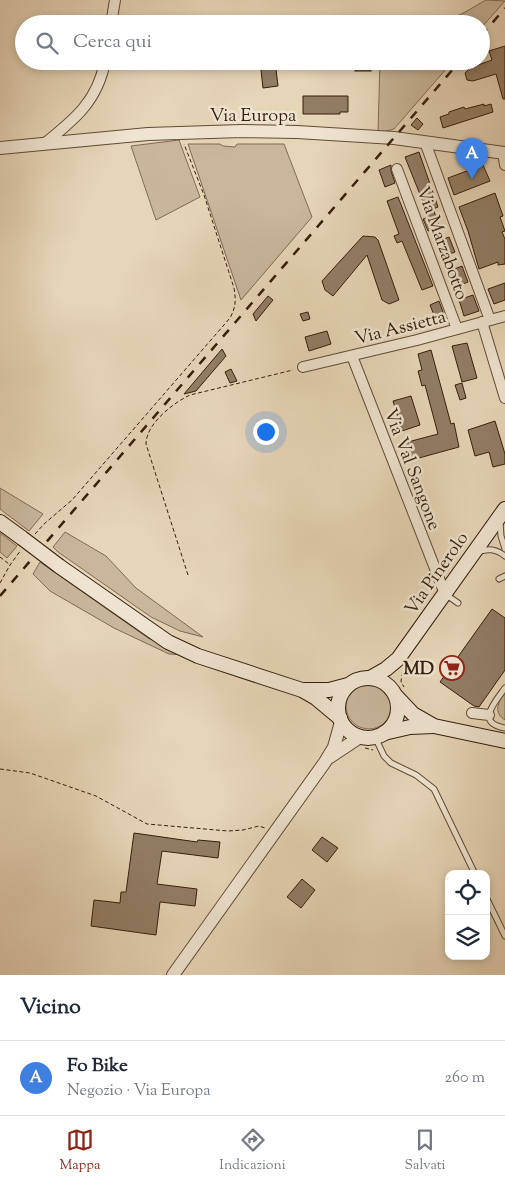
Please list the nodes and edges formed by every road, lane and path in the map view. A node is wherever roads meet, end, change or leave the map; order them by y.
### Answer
1 (115, 0) edge
2 (112, 15) edge
3 (103, 70) edge
4 (180, 132) junction
5 (426, 142) junction
6 (44, 144) junction
7 (0, 148) edge
8 (504, 157) edge
9 (397, 169) dead end
10 (505, 316) edge
11 (486, 321) junction
12 (457, 329) junction
13 (352, 356) junction
14 (303, 367) joint
15 (505, 398) edge
16 (502, 512) edge
17 (0, 522) edge
18 (26, 540) junction
19 (505, 549) edge
20 (471, 556) junction
21 (505, 556) edge
22 (0, 557) edge
23 (10, 565) junction
24 (188, 574) dead end
25 (0, 583) edge
26 (445, 594) junction
27 (458, 604) dead end
28 (400, 664) junction
29 (370, 678) junction
30 (348, 685) junction
31 (505, 688) edge
32 (302, 690) junction
33 (399, 693) junction
34 (472, 713) dead end
35 (489, 715) junction
36 (340, 720) junction
37 (434, 726) junction
38 (505, 728) edge
39 (360, 737) junction
40 (380, 740) junction
41 (505, 742) edge
42 (344, 747) junction
43 (325, 762) junction
44 (0, 769) edge
45 (276, 830) junction
46 (473, 870) edge
47 (490, 905) edge
48 (505, 936) edge
49 (173, 975) edge

1 - 2 street
3 - 6 street
4 - 5 street, Via Europa
4 - 6 street, Via Europa
4 - 18 path
5 - 8 street, Via Europa
5 - 11 street
6 - 7 street, Via Europa
9 - 12 street, Via Marzabotto
10 - 11 street, Via Assietta
11 - 12 street, Via Assietta
11 - 15 street
12 - 13 street, Via Assietta
13 - 14 street, Via Assietta
13 - 26 street, Via Val Sangone
14 - 24 path
16 - 19 lane
16 - 20 main road, Via Pinerolo
17 - 18 main road
18 - 23 path
18 - 32 main road, bridge
20 - 21 lane
20 - 26 main road, Via Pinerolo
22 - 23 path
23 - 25 path
26 - 27 lane
26 - 28 main road, Via Pinerolo
28 - 29 main road, Via Pinerolo
28 - 33 main road, Via Pinerolo
28 - 33 path
29 - 30 main road
29 - 33 main road
30 - 32 main road
30 - 36 main road
31 - 35 lane
32 - 36 main road
33 - 37 main road
33 - 40 main road
34 - 35 street
35 - 38 lane
36 - 39 main road
36 - 43 street
37 - 40 main road
37 - 41 main road
39 - 40 main road
39 - 42 street
40 - 42 path
40 - 46 lane
42 - 43 street
43 - 45 street
44 - 45 path
45 - 49 street
47 - 48 lane

